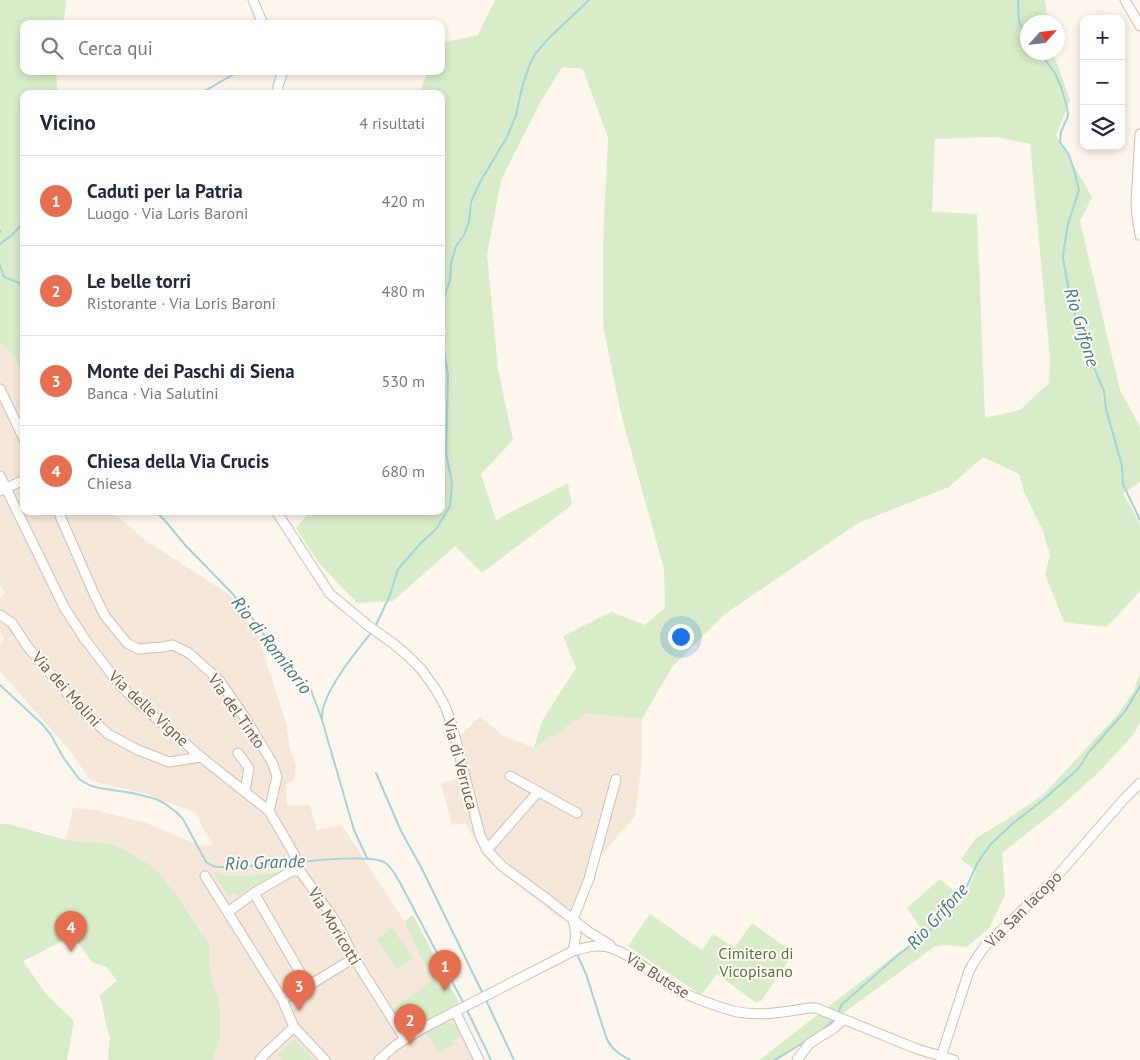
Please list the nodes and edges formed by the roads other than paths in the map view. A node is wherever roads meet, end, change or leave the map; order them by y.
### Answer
1 (253, 0) edge
2 (1125, 0) edge
3 (261, 20) edge
4 (1140, 26) edge
5 (282, 75) edge
6 (278, 90) edge
7 (1140, 134) edge
8 (1140, 235) edge
9 (0, 389) edge
10 (20, 431) edge
11 (0, 476) edge
12 (20, 482) edge
13 (3, 489) edge
14 (60, 515) edge
15 (279, 515) edge
16 (0, 615) edge
17 (238, 754) dead end
18 (201, 757) junction
19 (510, 776) dead end
20 (616, 779) dead end
21 (1140, 783) edge
22 (245, 791) junction
23 (538, 792) junction
24 (269, 810) junction
25 (577, 813) dead end
26 (487, 850) junction
27 (299, 869) junction
28 (205, 876) dead end
29 (254, 893) junction
30 (228, 912) junction
31 (573, 919) junction
32 (589, 932) junction
33 (576, 934) junction
34 (586, 948) junction
35 (619, 951) junction
36 (573, 952) junction
37 (354, 958) junction
38 (308, 986) junction
39 (282, 1000) junction
40 (459, 1009) junction
41 (843, 1020) junction
42 (294, 1027) junction
43 (405, 1039) junction
44 (267, 1052) junction
45 (941, 1057) junction
46 (260, 1060) edge
47 (274, 1060) edge
48 (325, 1060) edge
49 (379, 1060) edge
50 (479, 1060) edge
51 (797, 1060) edge
52 (954, 1060) edge

1 - 3 street
2 - 4 street
5 - 6 street
7 - 8 street
9 - 10 street
11 - 13 street, Via delle Vigne
12 - 13 street
13 - 18 street, Via delle Vigne
14 - 24 street, Via del Tinto
15 - 26 street, Via di Verruca
16 - 18 street, Via dei Molini
17 - 22 street
18 - 22 street, Via delle Vigne
19 - 23 street
20 - 31 street
21 - 45 street, Via San Iacopo
22 - 24 street, Via delle Vigne
23 - 25 street
23 - 26 street
24 - 27 street, Via Moricotti
26 - 31 street, Via di Verruca
27 - 29 street
27 - 37 street, Via Moricotti
28 - 30 street
29 - 30 street
29 - 38 street
30 - 39 street
31 - 32 street, Via di Verruca
31 - 33 street
32 - 34 street
32 - 35 street, Via di Verruca
33 - 34 street
33 - 36 street
34 - 35 street, Via Butese
34 - 36 street, Via Butese
35 - 41 street, Via Butese
36 - 40 street, Via Butese
37 - 38 street
37 - 43 street, Via Moricotti
38 - 39 street
39 - 42 street
40 - 43 street, Via Butese
40 - 50 street
41 - 45 street, Via Butese
41 - 51 street
42 - 44 street
42 - 48 street
43 - 49 street, Via Butese
44 - 46 street
44 - 47 street
45 - 52 street, Via Butese

